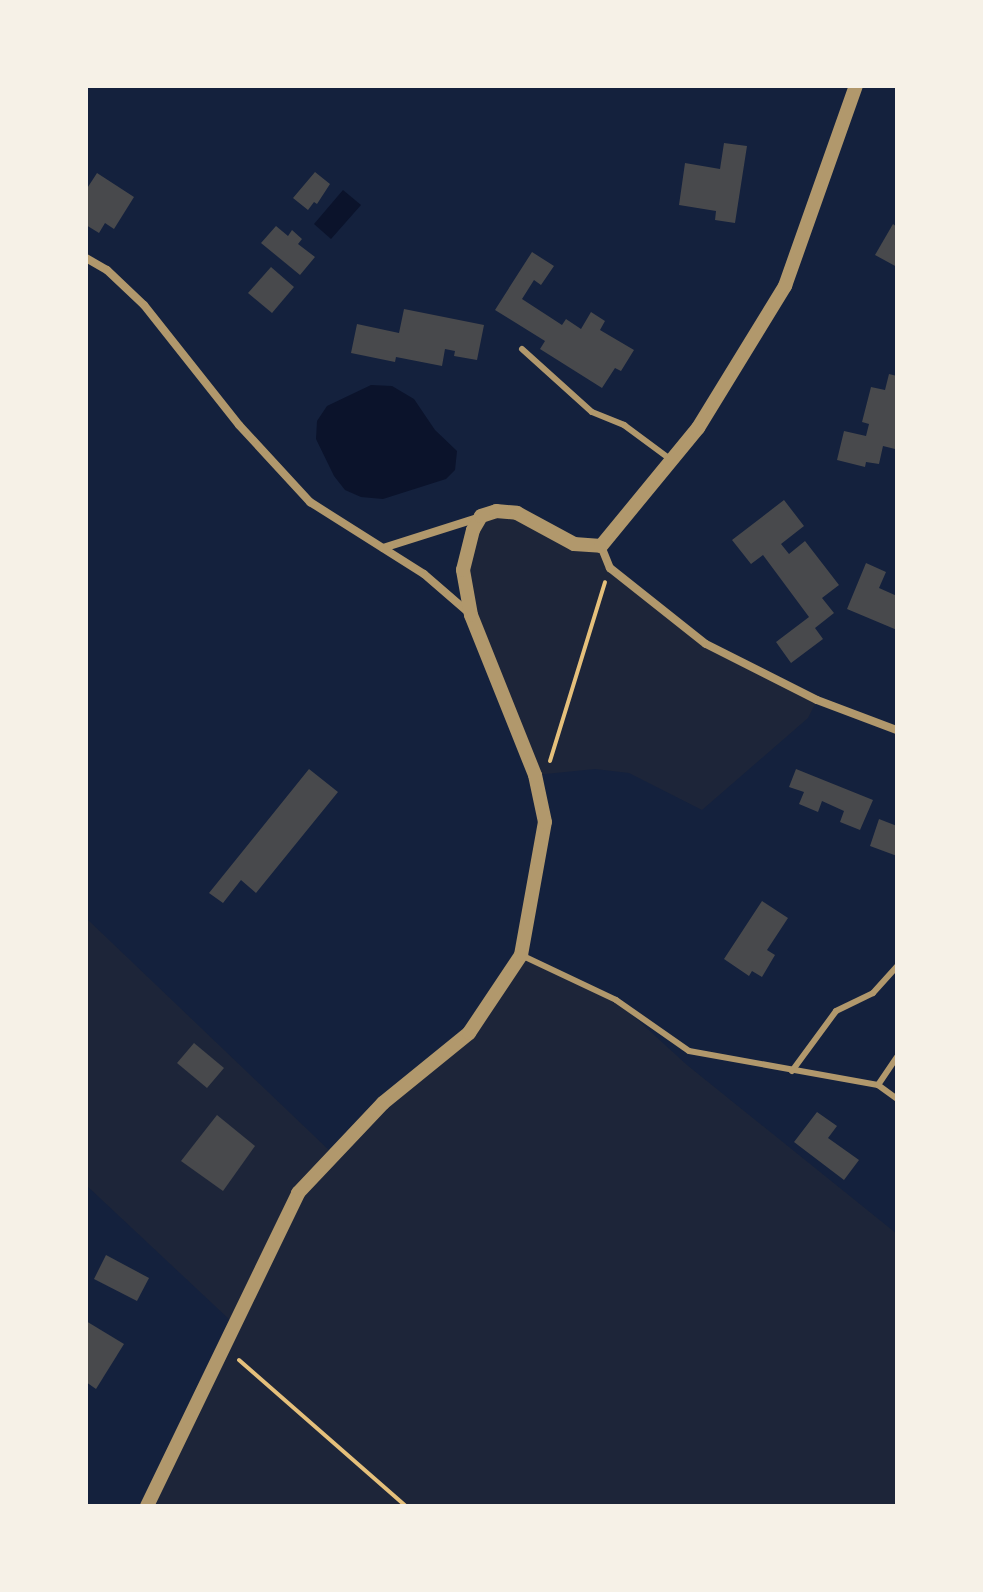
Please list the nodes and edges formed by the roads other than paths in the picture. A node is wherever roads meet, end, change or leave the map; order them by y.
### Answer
1 (856, 86) edge
2 (86, 258) edge
3 (522, 349) dead end
4 (673, 461) junction
5 (481, 516) junction
6 (601, 546) junction
7 (383, 548) junction
8 (471, 615) junction
9 (897, 730) edge
10 (521, 955) junction
11 (897, 966) edge
12 (897, 1057) edge
13 (792, 1071) junction
14 (878, 1085) junction
15 (897, 1099) edge
16 (147, 1506) edge

1 - 4 street
2 - 7 street
3 - 4 lane
4 - 6 street
5 - 6 street
5 - 7 street
5 - 8 street
6 - 9 street
7 - 8 street
8 - 10 street
10 - 13 lane
10 - 16 street
11 - 13 lane
12 - 14 lane
13 - 14 lane
14 - 15 lane

